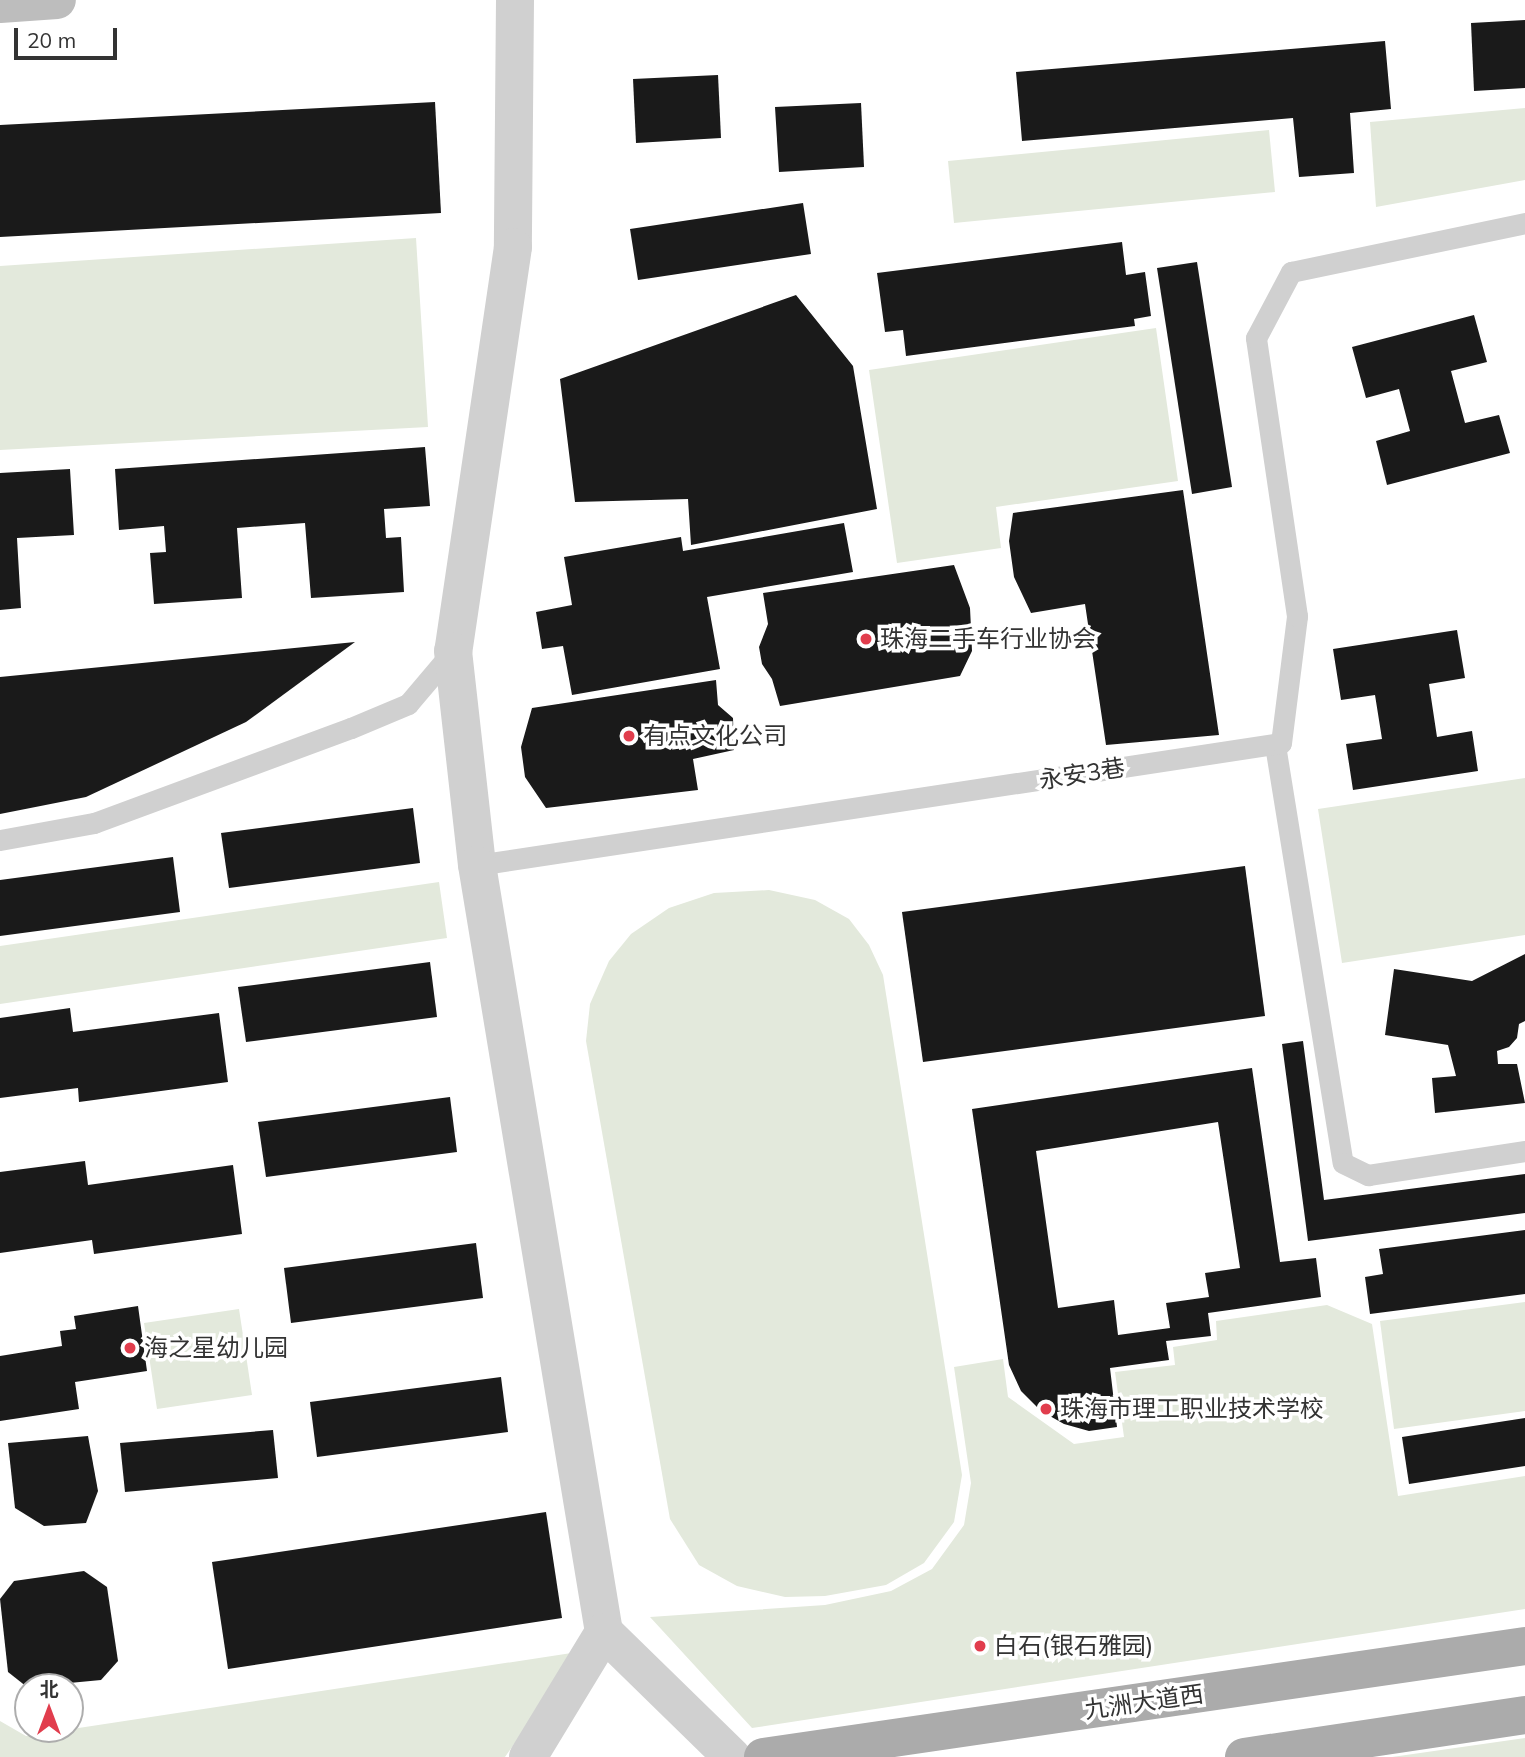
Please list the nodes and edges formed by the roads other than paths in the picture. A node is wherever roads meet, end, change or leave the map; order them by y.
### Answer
1 (57, 0) edge
2 (515, 0) edge
3 (0, 5) edge
4 (1525, 223) edge
5 (453, 651) junction
6 (1275, 745) junction
7 (0, 840) edge
8 (477, 865) junction
9 (1525, 1151) edge
10 (604, 1632) junction
11 (1525, 1646) edge
12 (1525, 1715) edge
13 (528, 1757) edge
14 (732, 1757) edge
15 (763, 1757) edge
16 (1244, 1757) edge

1 - 3 main road
2 - 5 street
4 - 6 lane
5 - 7 lane
5 - 8 street
6 - 8 lane, 永安3巷
6 - 9 lane
8 - 10 street
10 - 13 street
10 - 14 street
11 - 15 main road, 九洲大道西
12 - 16 main road

